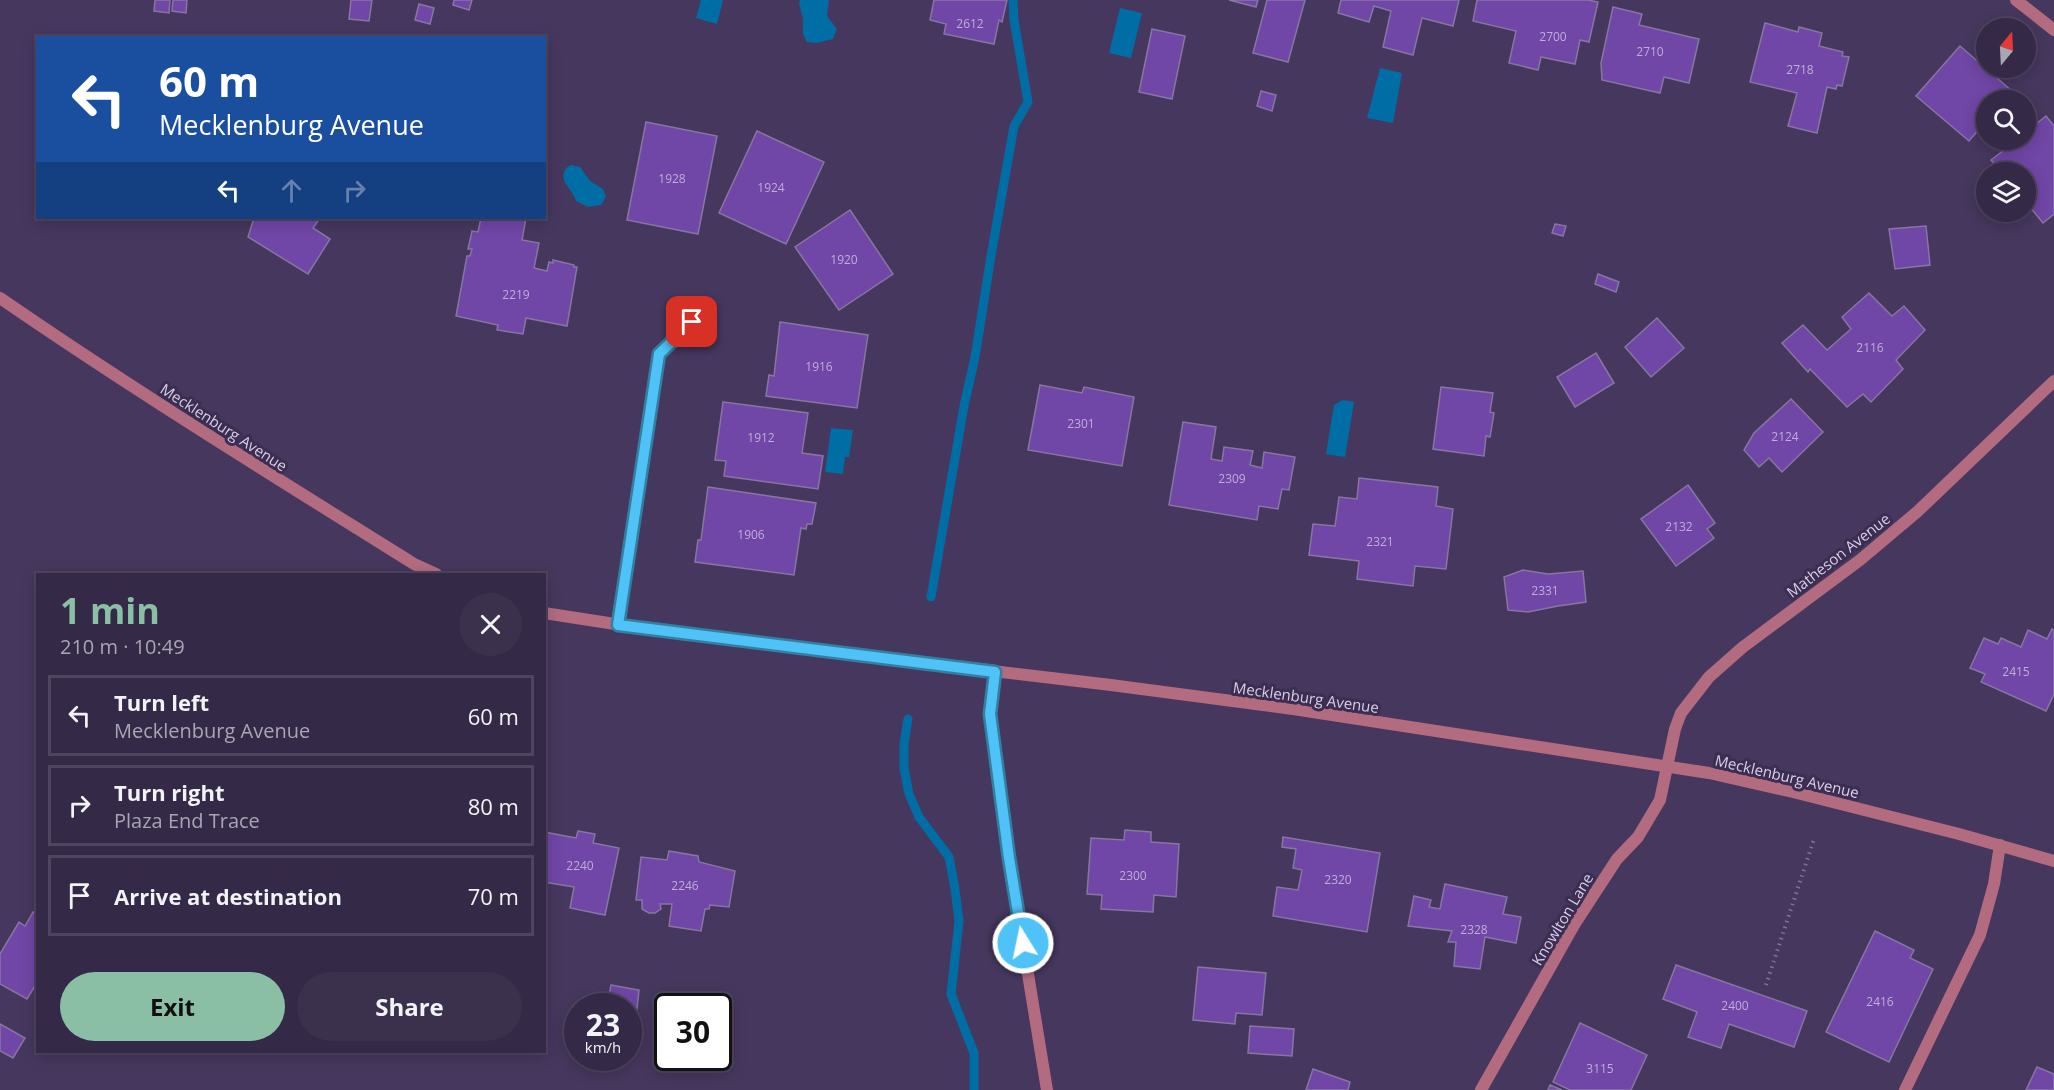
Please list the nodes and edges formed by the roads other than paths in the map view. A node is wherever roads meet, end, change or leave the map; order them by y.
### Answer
1 (2016, 0) edge
2 (2054, 30) edge
3 (0, 298) edge
4 (692, 322) dead end
5 (2054, 381) edge
6 (434, 573) edge
7 (546, 613) edge
8 (618, 625) junction
9 (995, 672) junction
10 (1668, 766) junction
11 (2000, 845) junction
12 (2054, 861) edge
13 (1047, 1090) edge
14 (1480, 1090) edge
15 (1905, 1090) edge

1 - 2 street
3 - 6 street, Mecklenburg Avenue
4 - 8 street
5 - 10 street, Matheson Avenue
7 - 8 street, Mecklenburg Avenue
8 - 9 street, Mecklenburg Avenue
9 - 10 street, Mecklenburg Avenue
9 - 13 street
10 - 11 street, Mecklenburg Avenue
10 - 14 street, Knowlton Lane
11 - 12 street, Mecklenburg Avenue
11 - 15 street

